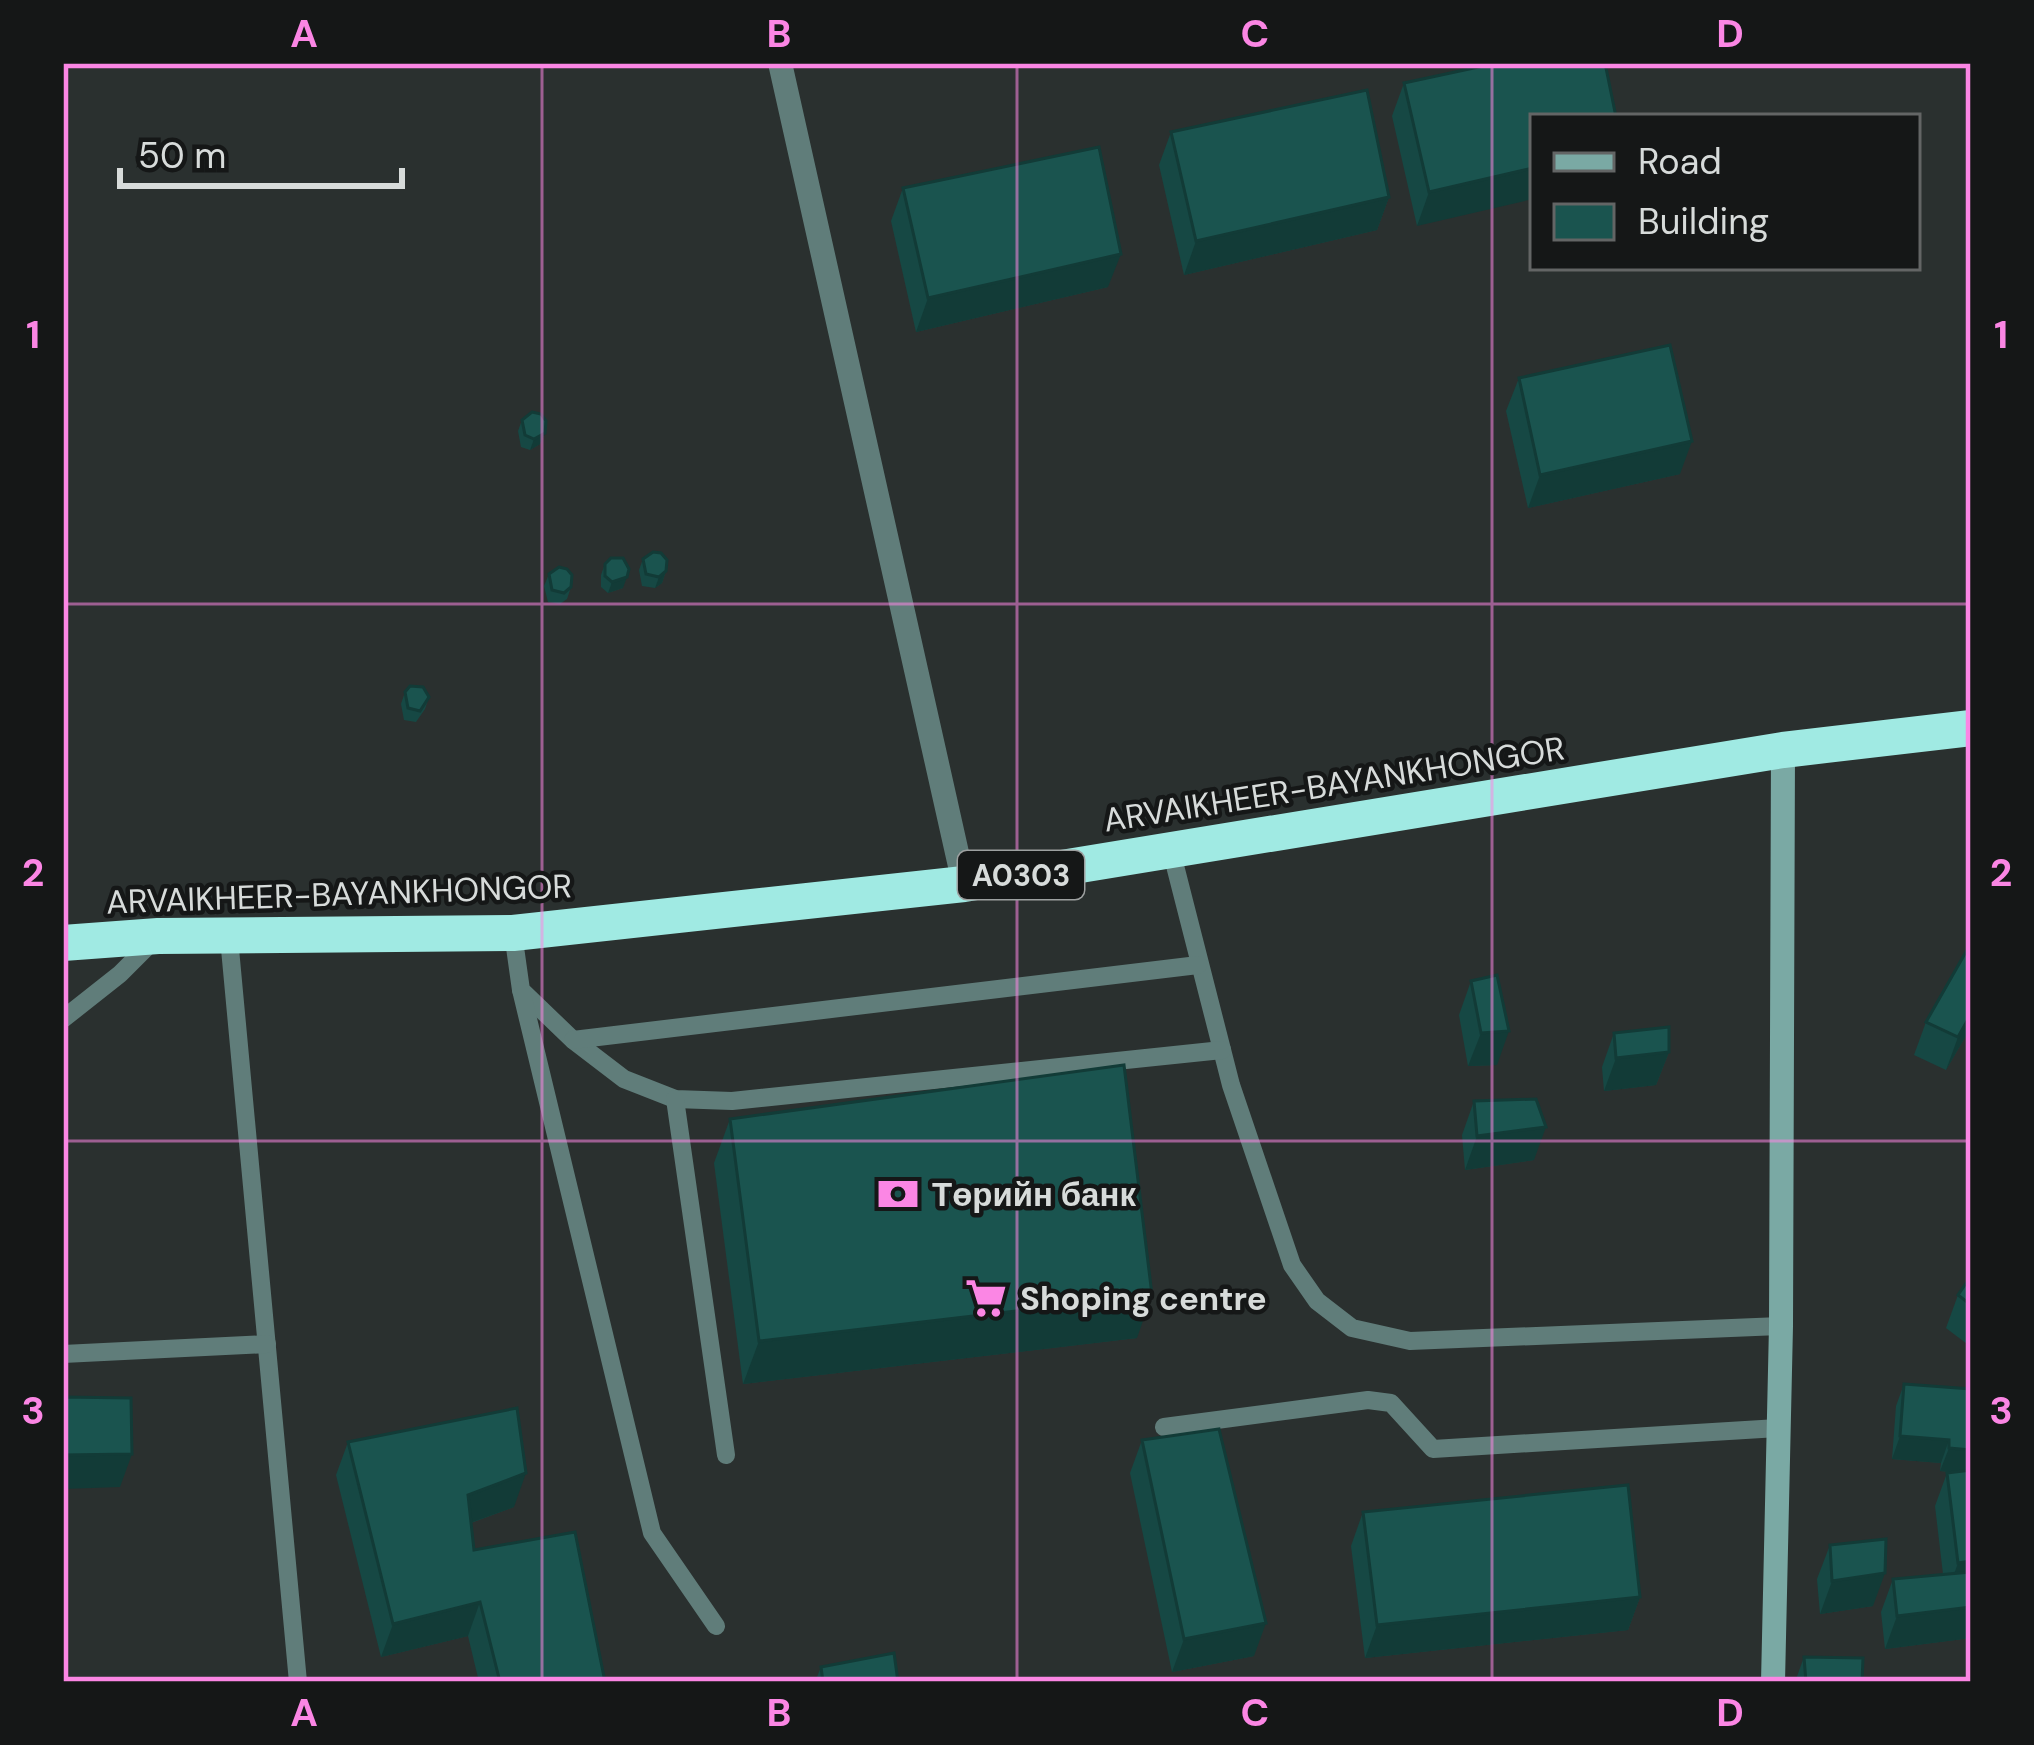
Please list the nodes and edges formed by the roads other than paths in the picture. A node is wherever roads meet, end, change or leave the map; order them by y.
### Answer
1 (780, 63) edge
2 (1971, 728) edge
3 (1783, 751) junction
4 (1171, 850) junction
5 (964, 884) junction
6 (513, 933) junction
7 (158, 936) junction
8 (229, 938) junction
9 (63, 943) edge
10 (1198, 965) junction
11 (521, 990) junction
12 (63, 1019) edge
13 (573, 1040) junction
14 (1222, 1050) junction
15 (675, 1099) junction
16 (1781, 1326) junction
17 (267, 1344) junction
18 (63, 1354) edge
19 (1164, 1427) dead end
20 (1778, 1428) junction
21 (726, 1455) dead end
22 (716, 1626) dead end
23 (298, 1682) edge
24 (1773, 1682) edge

1 - 5 street
2 - 3 highway, ARVAIKHEER-BAYANKHONGOR / A0303
3 - 4 highway, ARVAIKHEER-BAYANKHONGOR / A0303
3 - 16 street
4 - 5 highway, ARVAIKHEER-BAYANKHONGOR / A0303
4 - 10 lane
5 - 6 highway, ARVAIKHEER-BAYANKHONGOR / A0303
6 - 8 highway, ARVAIKHEER-BAYANKHONGOR / A0303
6 - 11 lane
7 - 8 highway, ARVAIKHEER-BAYANKHONGOR / A0303
7 - 9 highway, ARVAIKHEER-BAYANKHONGOR / A0303
7 - 12 lane
8 - 17 lane
10 - 13 lane
10 - 14 lane
11 - 13 lane
11 - 22 lane
13 - 15 lane
14 - 15 lane
14 - 16 lane
15 - 21 lane
16 - 20 street
17 - 18 lane
17 - 23 lane
19 - 20 lane
20 - 24 street

